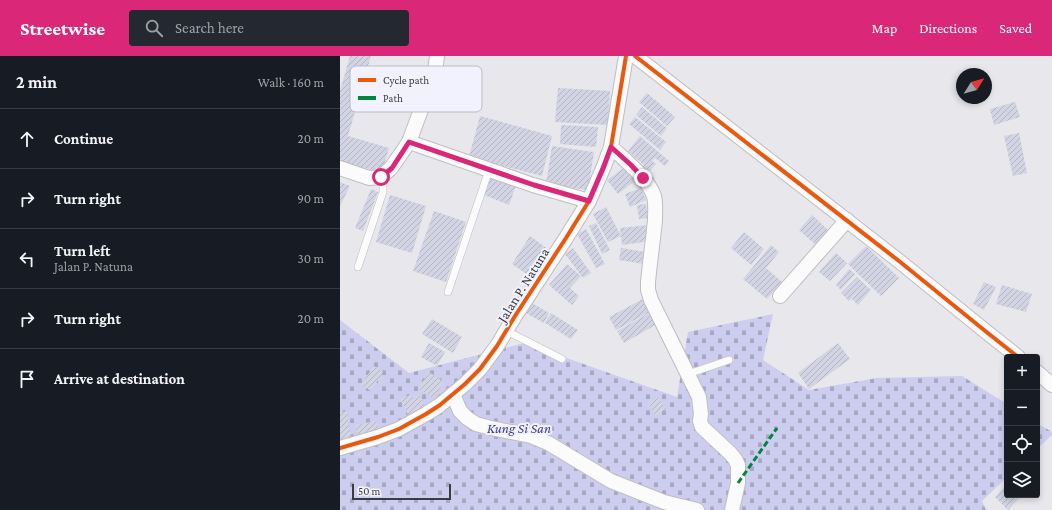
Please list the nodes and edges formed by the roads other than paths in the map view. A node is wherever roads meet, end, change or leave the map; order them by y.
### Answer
1 (437, 56) edge
2 (626, 56) edge
3 (635, 56) edge
4 (436, 66) edge
5 (420, 112) edge
6 (409, 142) junction
7 (611, 147) junction
8 (340, 168) edge
9 (489, 170) junction
10 (381, 177) junction
11 (589, 201) junction
12 (847, 220) junction
13 (358, 268) dead end
14 (448, 292) dead end
15 (780, 296) dead end
16 (507, 331) junction
17 (1014, 354) edge
18 (562, 359) dead end
19 (729, 360) dead end
20 (688, 374) junction
21 (1040, 374) edge
22 (1052, 384) edge
23 (453, 394) junction
24 (340, 448) edge
25 (697, 510) edge
26 (732, 510) edge

1 - 4 street
2 - 7 street, Jalan P. Natuna
3 - 12 street
5 - 6 street
6 - 9 street
6 - 10 street
7 - 11 street, Jalan P. Natuna
7 - 20 street
8 - 10 street
9 - 11 street
9 - 14 lane
10 - 13 lane
11 - 16 street, Jalan P. Natuna
12 - 15 street
12 - 17 street
16 - 18 lane
16 - 23 street, Jalan P. Natuna
19 - 20 lane
20 - 26 street
21 - 22 street
23 - 24 street, Jalan P. Natuna
23 - 25 street

